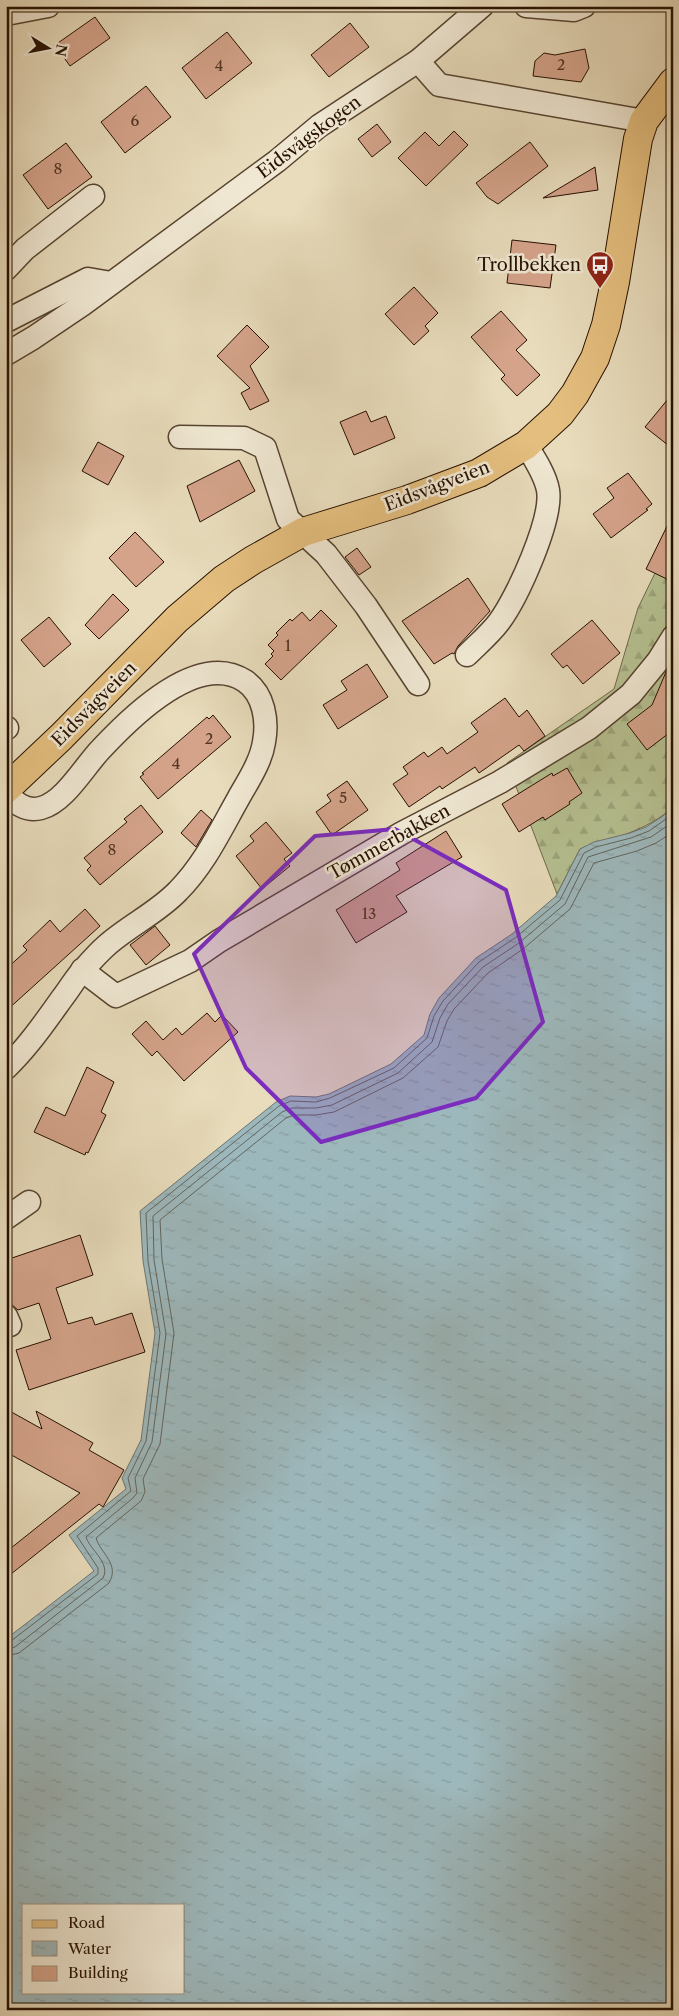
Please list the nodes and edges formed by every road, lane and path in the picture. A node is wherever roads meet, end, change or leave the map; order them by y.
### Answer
1 (48, 6) edge
2 (482, 6) edge
3 (526, 6) edge
4 (584, 6) edge
5 (6, 14) edge
6 (418, 61) junction
7 (673, 82) edge
8 (644, 121) junction
9 (93, 196) dead end
10 (10, 260) edge
11 (111, 282) junction
12 (6, 321) edge
13 (6, 354) edge
14 (180, 437) dead end
15 (526, 445) junction
16 (303, 532) junction
17 (673, 637) edge
18 (467, 655) dead end
19 (418, 684) dead end
20 (6, 789) edge
21 (6, 794) edge
22 (82, 970) junction
23 (6, 1068) edge
24 (29, 1202) dead end
25 (6, 1218) edge

1 - 5 street
2 - 6 street, Eidsvågskogen
3 - 4 street
6 - 8 street
6 - 11 street, Eidsvågskogen
7 - 8 main road, Eidsvågveien
8 - 15 main road, Eidsvågveien
9 - 10 street
11 - 12 street
11 - 13 street, Eidsvågskogen
14 - 16 street
15 - 16 main road, Eidsvågveien
15 - 18 street
16 - 19 street
16 - 20 main road, Eidsvågveien
17 - 22 street, Tømmerbakken
21 - 22 street
22 - 23 street
24 - 25 street

